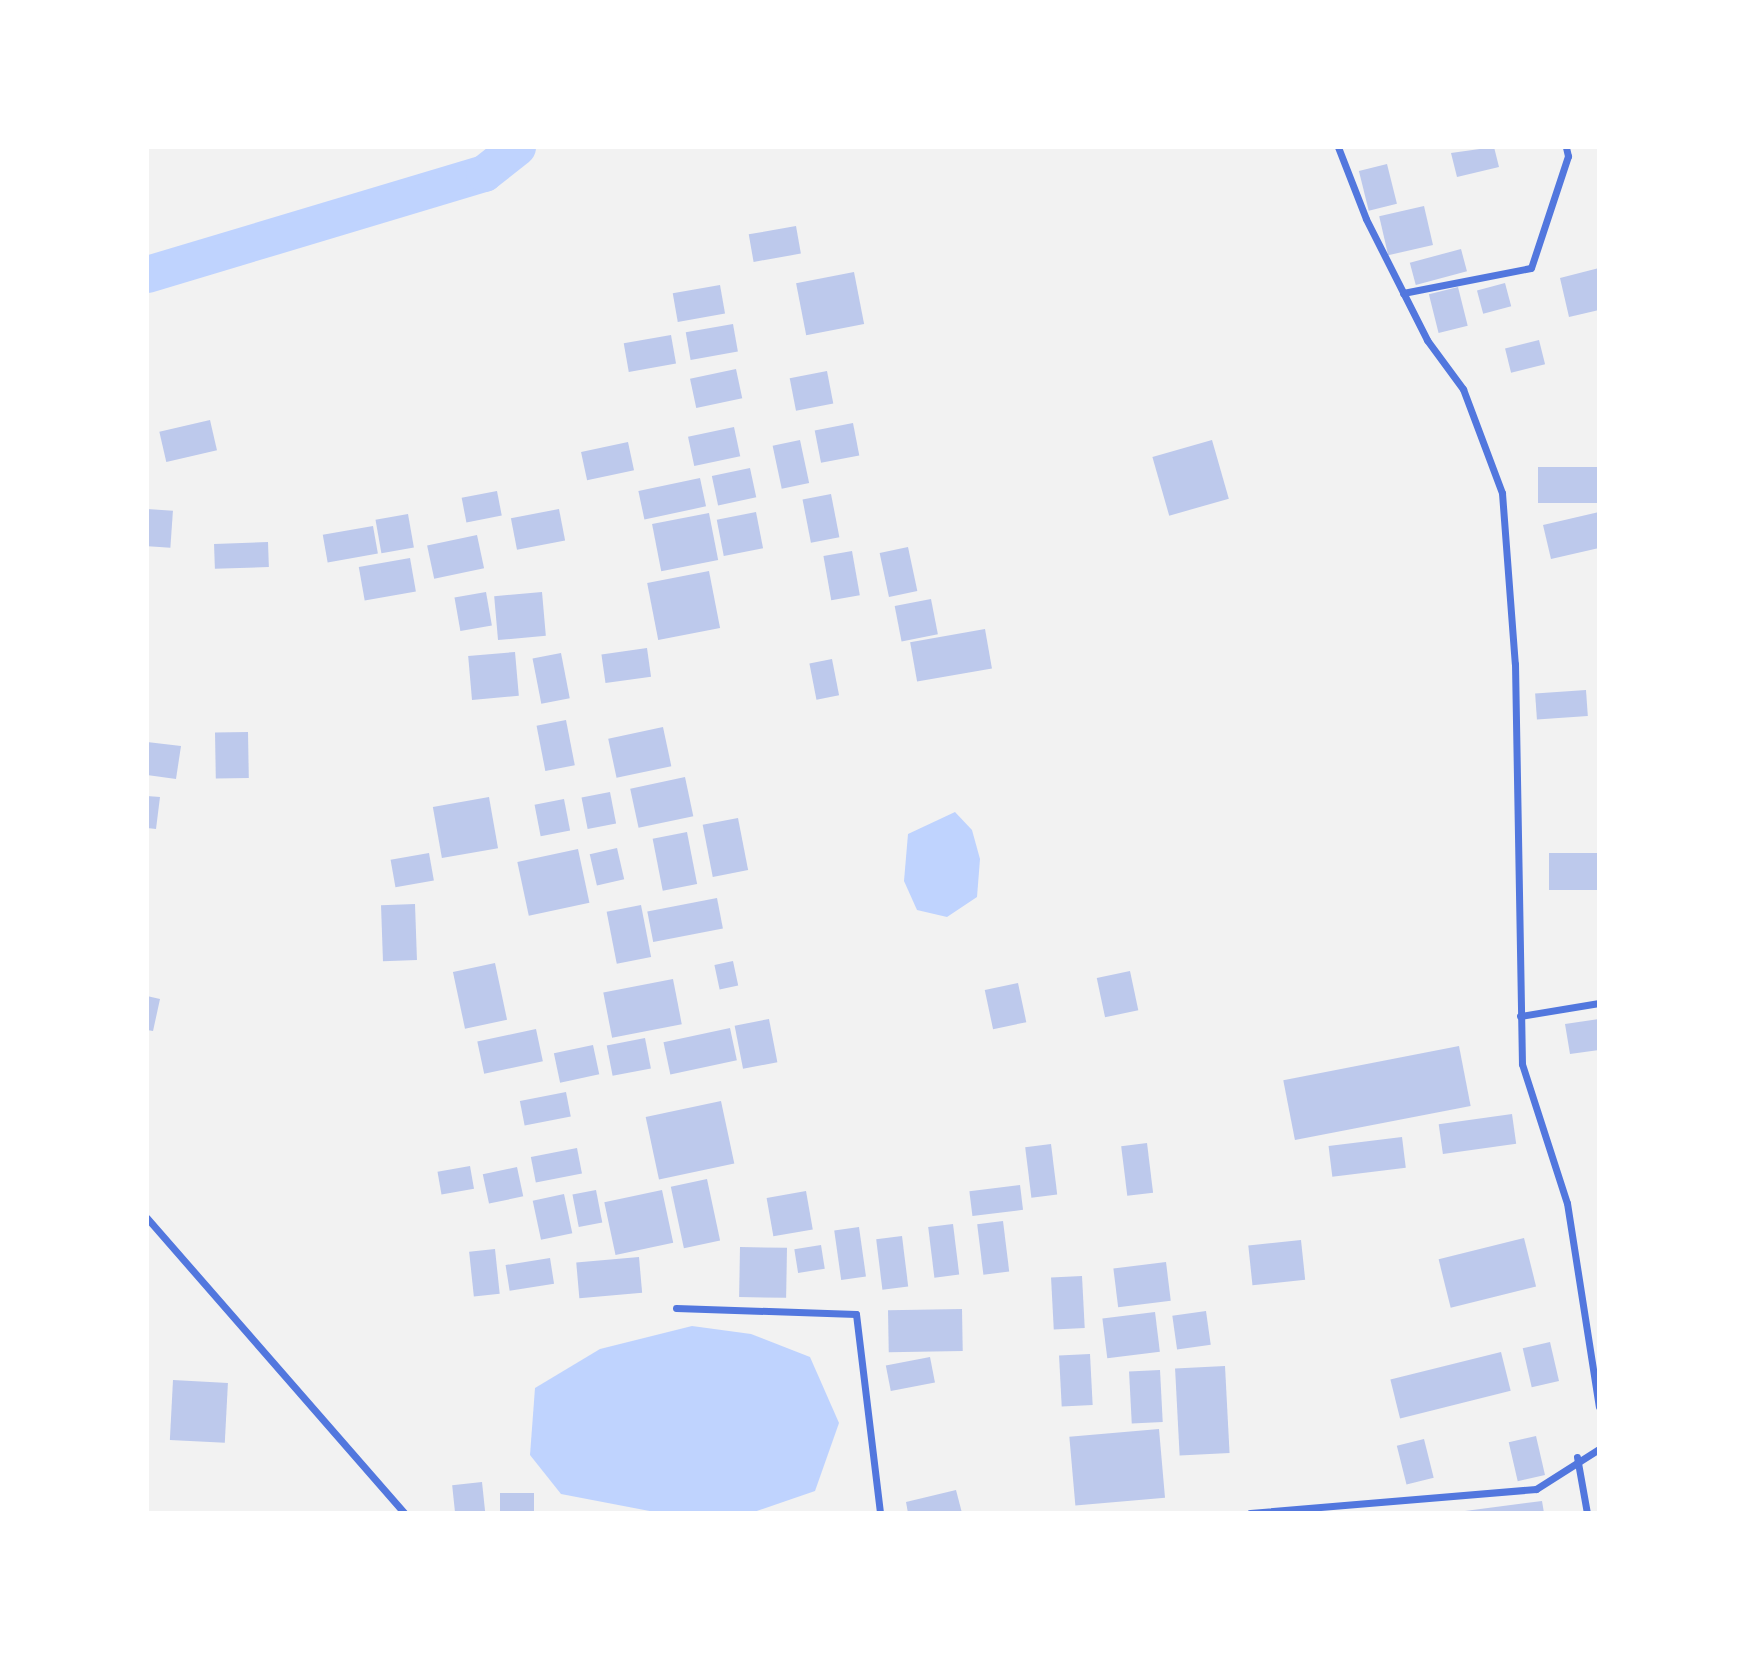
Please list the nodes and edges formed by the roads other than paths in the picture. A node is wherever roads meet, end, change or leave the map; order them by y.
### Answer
1 (1338, 147) edge
2 (1566, 147) edge
3 (1403, 293) junction
4 (1599, 1003) edge
5 (1521, 1016) junction
6 (147, 1218) edge
7 (676, 1308) dead end
8 (1599, 1407) edge
9 (1599, 1448) edge
10 (1577, 1457) junction
11 (404, 1513) edge
12 (880, 1513) edge
13 (1250, 1513) edge
14 (1587, 1513) edge

1 - 3 street
2 - 3 street
3 - 5 street
4 - 5 street
5 - 8 street
6 - 11 street
7 - 12 street
9 - 10 street
10 - 13 street
10 - 14 street

